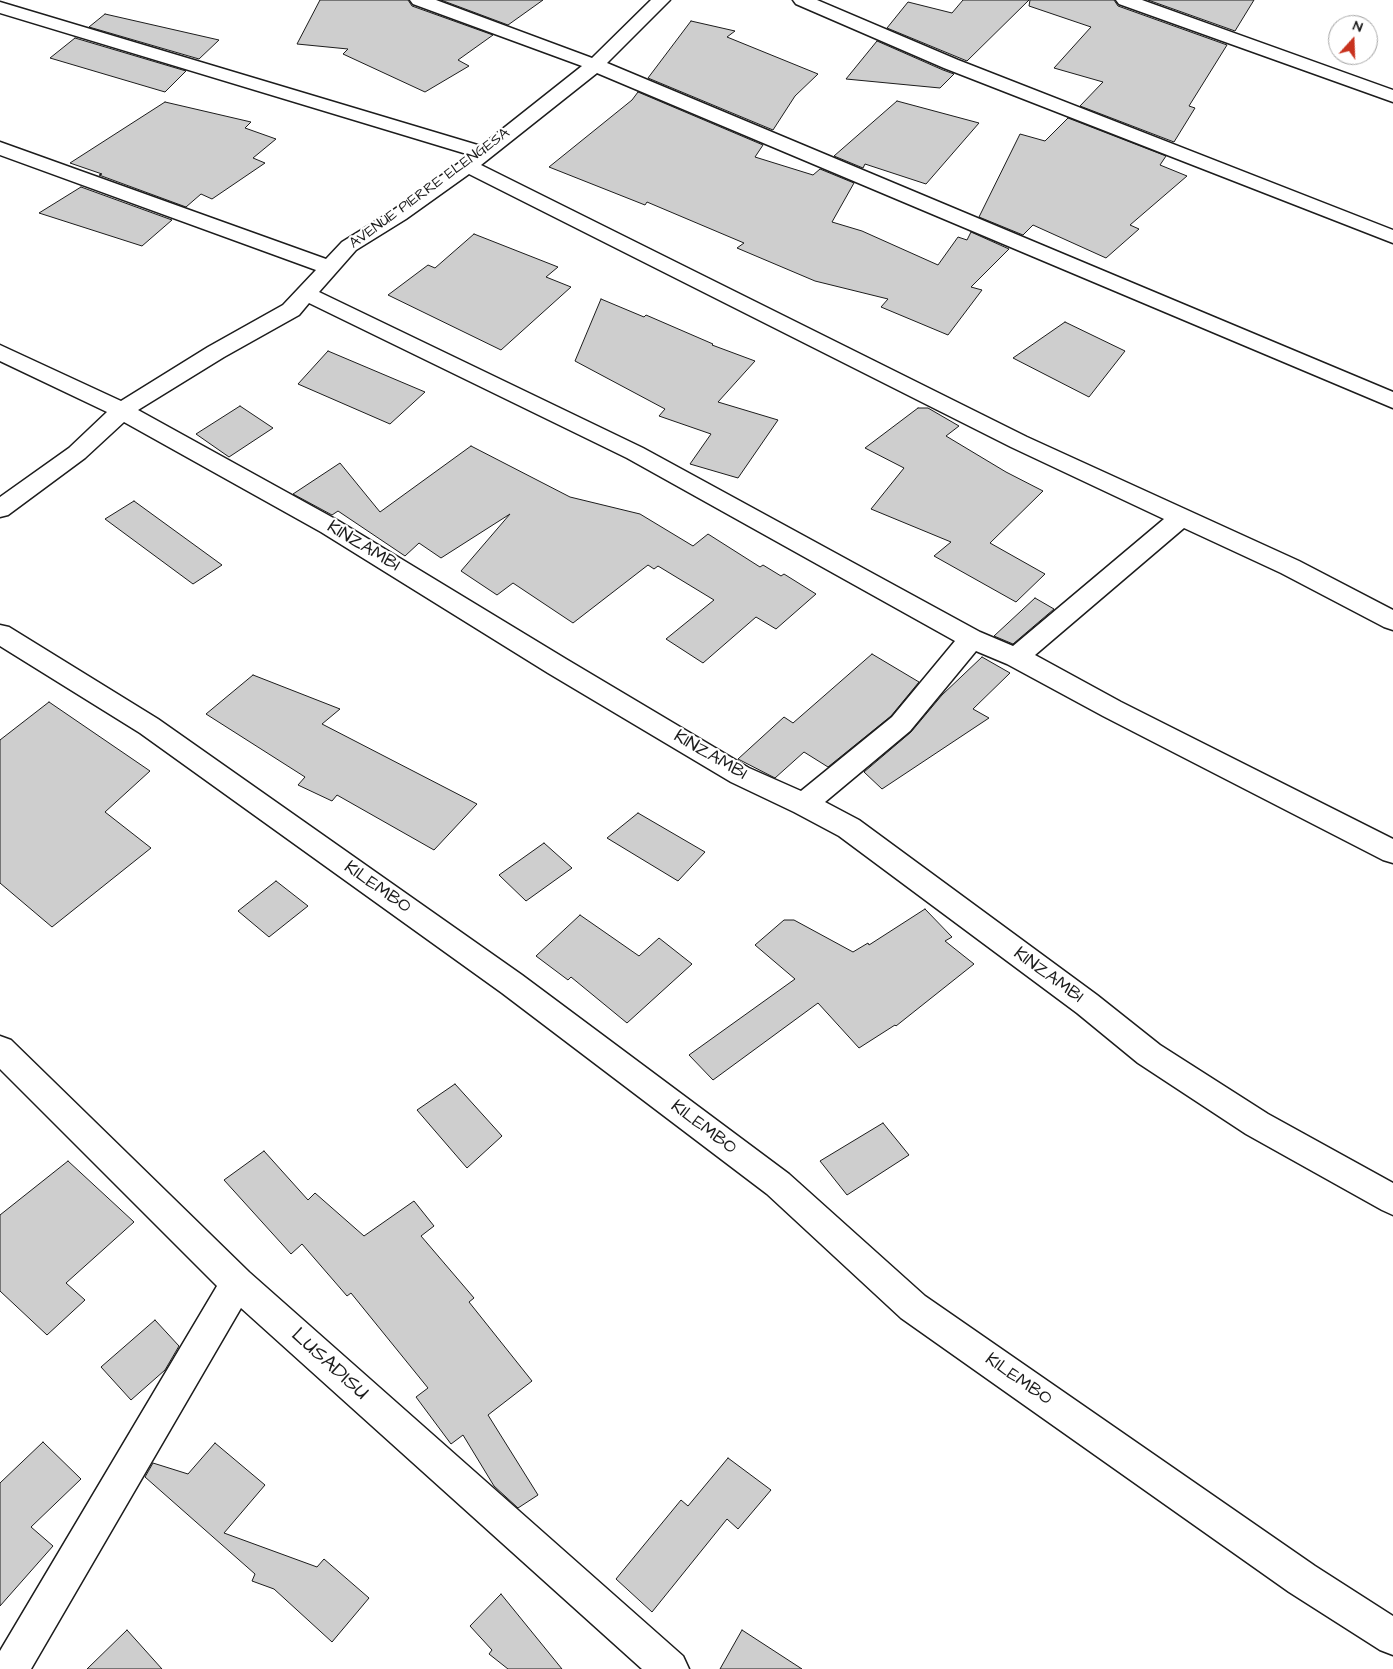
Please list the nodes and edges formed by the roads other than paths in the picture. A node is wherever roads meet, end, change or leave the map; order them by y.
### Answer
1 (419, 0) edge
2 (662, 0) edge
3 (802, 0) edge
4 (1125, 0) edge
5 (0, 7) edge
6 (595, 65) junction
7 (1393, 96) edge
8 (0, 148) edge
9 (476, 160) junction
10 (1393, 237) edge
11 (330, 268) junction
12 (307, 294) junction
13 (0, 352) edge
14 (1393, 401) edge
15 (122, 410) junction
16 (0, 509) edge
17 (1181, 516) junction
18 (1393, 621) edge
19 (0, 634) edge
20 (971, 639) junction
21 (1016, 658) junction
22 (804, 804) junction
23 (1393, 852) edge
24 (0, 1049) edge
25 (1393, 1200) edge
26 (237, 1283) junction
27 (1393, 1637) edge
28 (10, 1669) edge
29 (670, 1669) edge

1 - 6 street
2 - 6 street, AVENUE PIERRE ELENGESA
3 - 10 street
4 - 7 street
5 - 9 street
6 - 9 street, AVENUE PIERRE ELENGESA
6 - 14 street
8 - 11 street
9 - 11 street, AVENUE PIERRE ELENGESA
9 - 17 street
11 - 12 street, AVENUE PIERRE ELENGESA
12 - 15 street, AVENUE PIERRE ELENGESA
12 - 20 street
13 - 15 street, KINZAMBI
15 - 16 street, AVENUE PIERRE ELENGESA
15 - 22 street, KINZAMBI
17 - 18 street
17 - 21 street
19 - 27 street, KILEMBO
20 - 21 street
20 - 22 street
21 - 23 street
22 - 25 street, KINZAMBI
24 - 26 street, LUSADISU
26 - 28 street
26 - 29 street, LUSADISU

